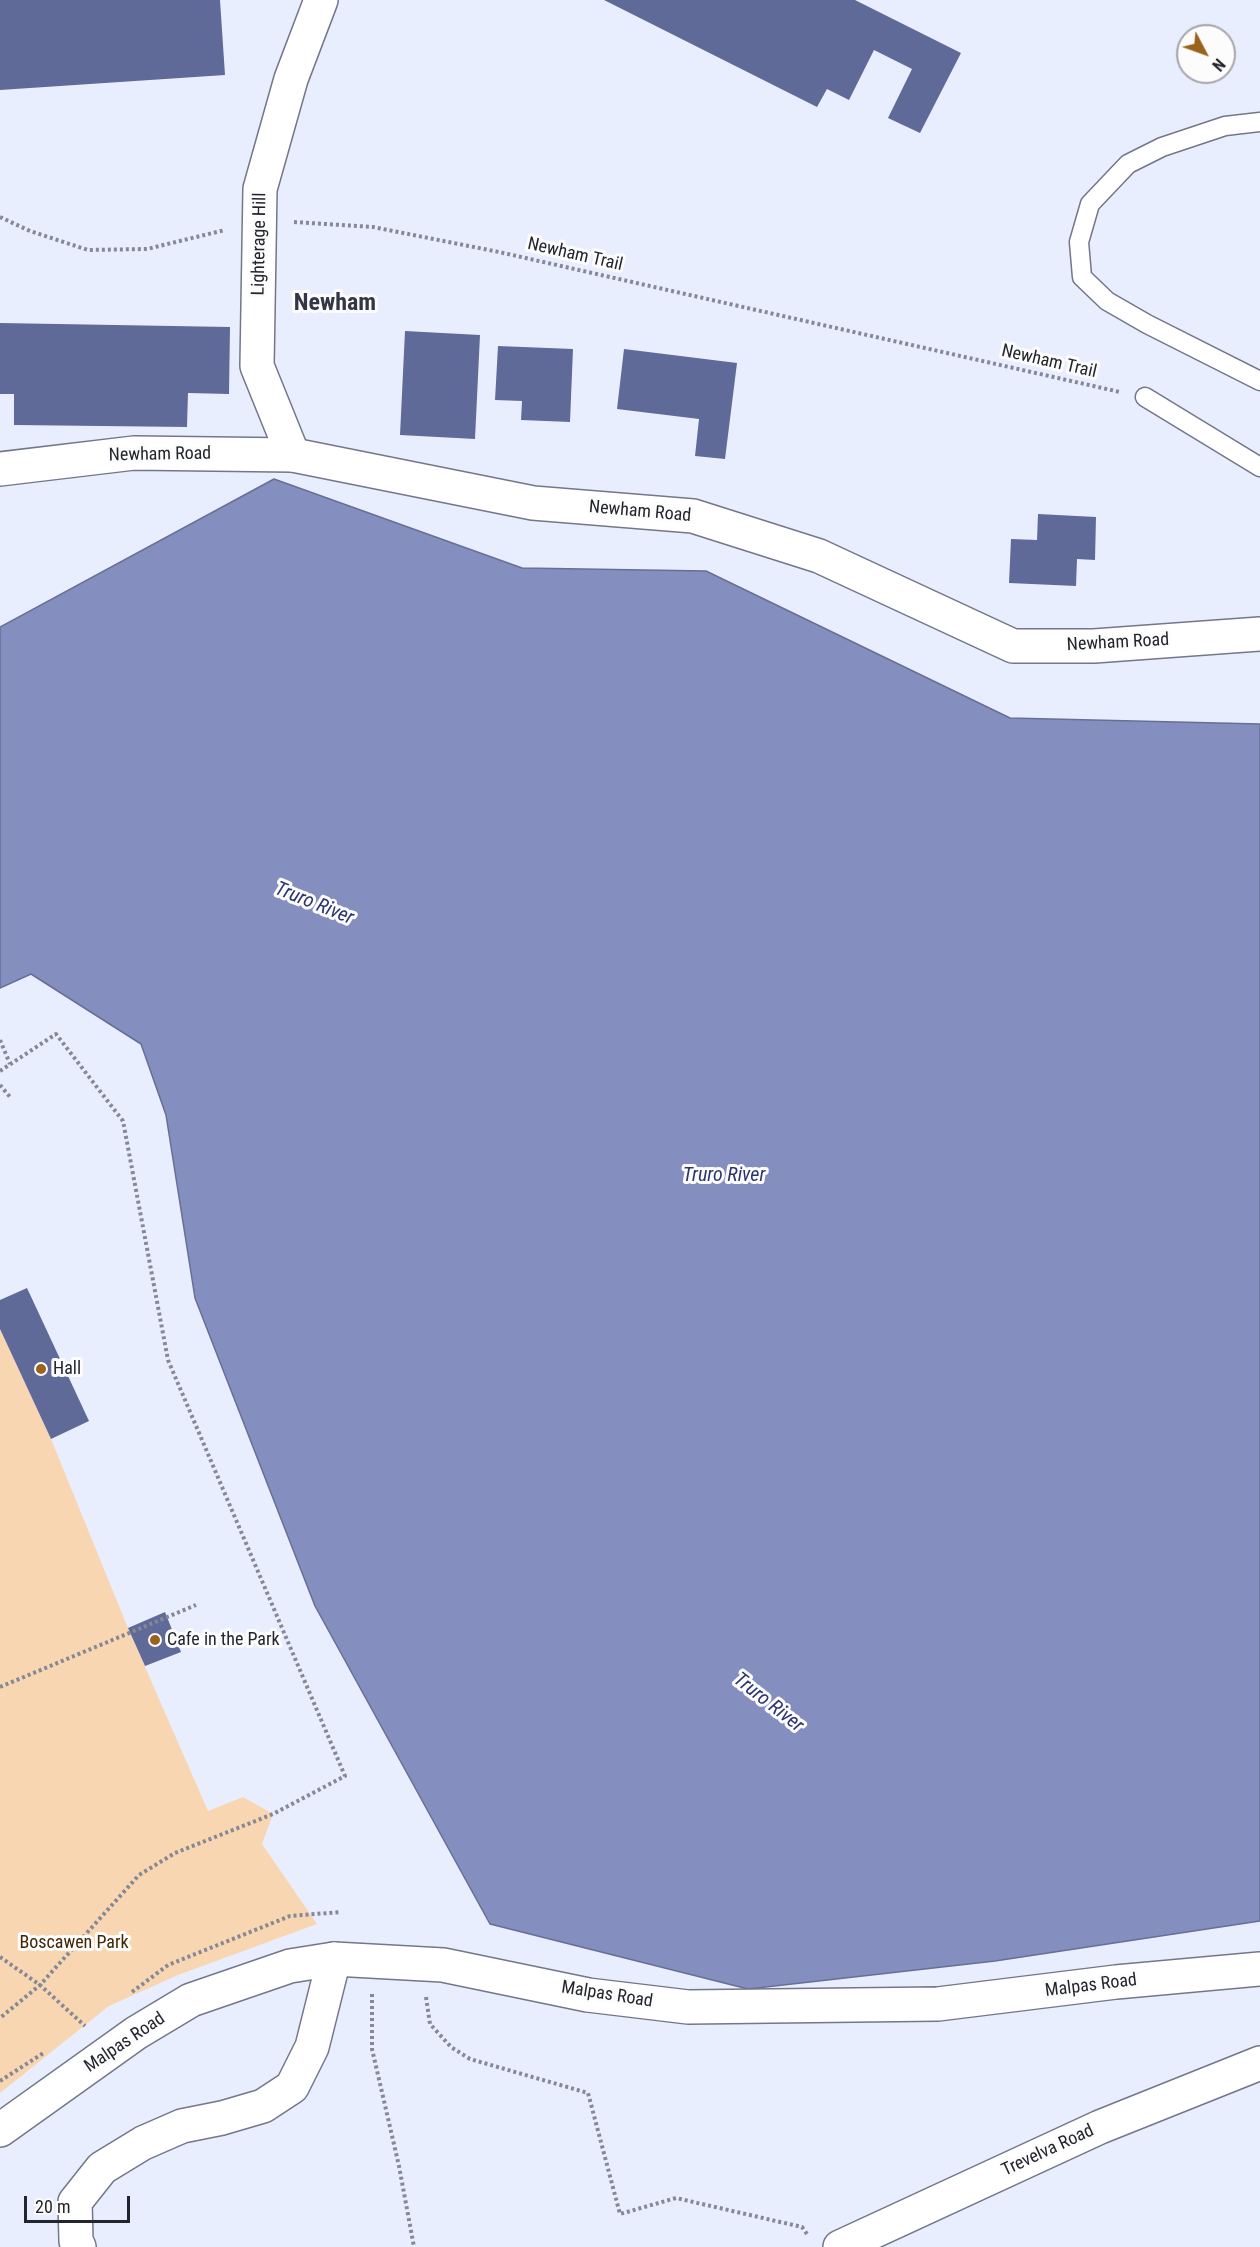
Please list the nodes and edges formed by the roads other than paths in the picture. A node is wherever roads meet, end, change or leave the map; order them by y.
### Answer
1 (321, 0) edge
2 (1260, 122) edge
3 (1260, 381) edge
4 (1144, 397) road end
5 (293, 455) junction
6 (1260, 467) edge
7 (0, 469) edge
8 (1260, 634) edge
9 (334, 1959) junction
10 (1260, 1969) edge
11 (1260, 2063) edge
12 (0, 2130) edge
13 (826, 2244) edge
14 (79, 2247) edge

1 - 5 street, Lighterage Hill
2 - 3 lane
4 - 6 lane
5 - 7 street, Newham Road
5 - 8 street, Newham Road
9 - 10 street, Malpas Road
9 - 12 street, Malpas Road
9 - 14 street
11 - 13 street, Trevelva Road

